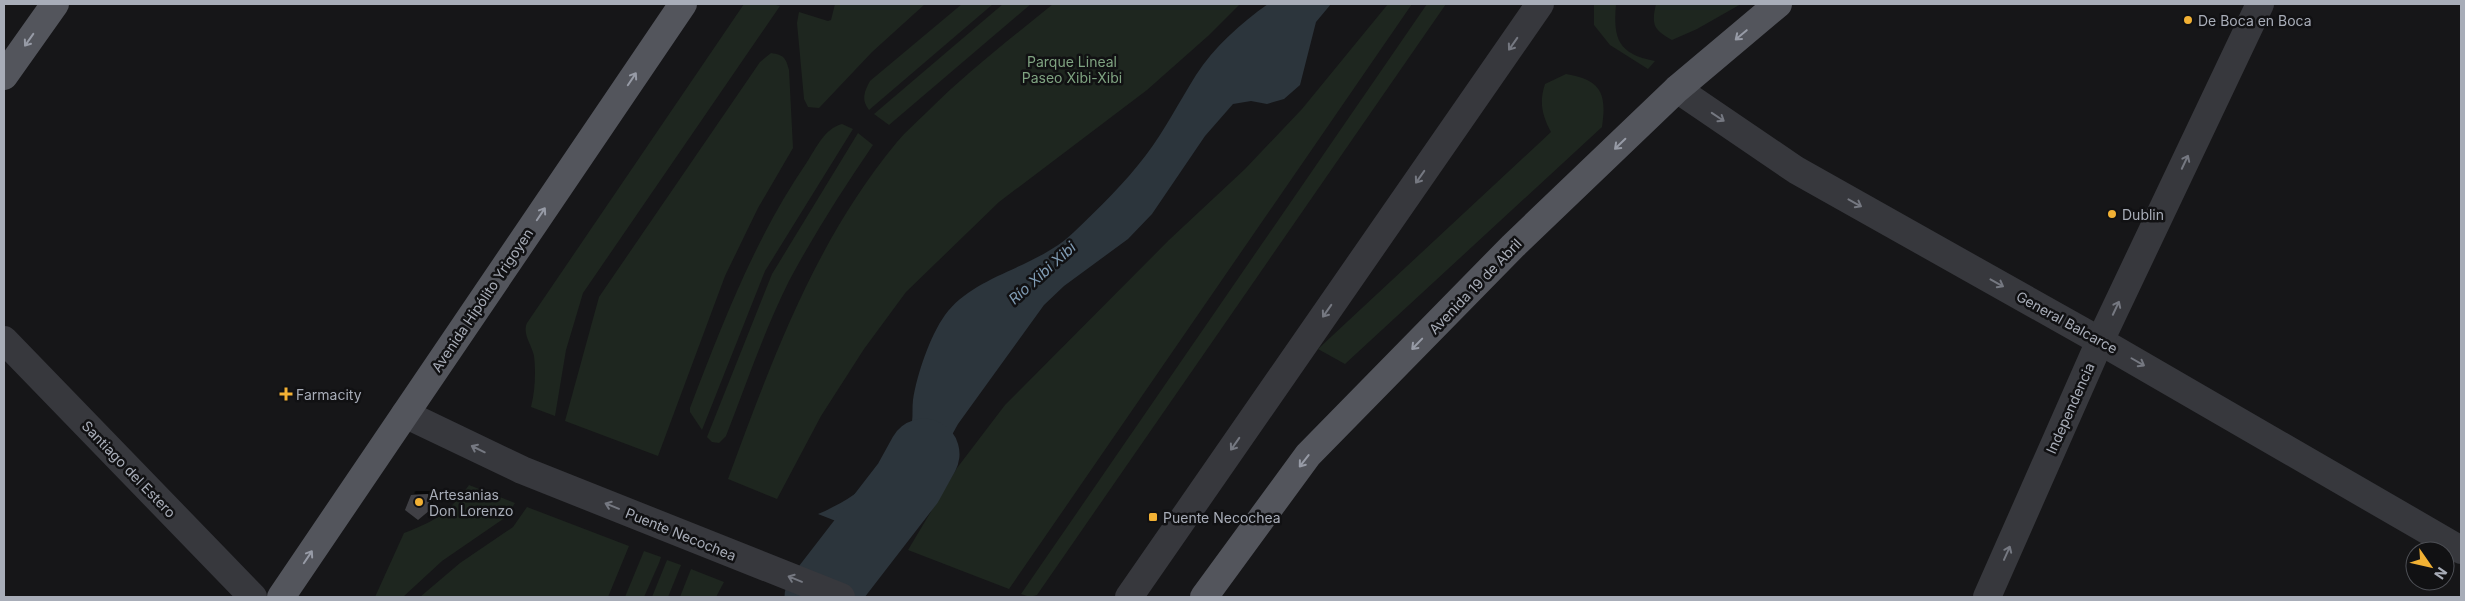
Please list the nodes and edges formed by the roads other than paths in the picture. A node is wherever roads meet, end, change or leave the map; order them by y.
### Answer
1 (55, 4) edge
2 (683, 4) edge
3 (1540, 4) edge
4 (1778, 4) edge
5 (2260, 4) edge
6 (4, 76) edge
7 (1677, 89) junction
8 (4, 340) edge
9 (2100, 340) junction
10 (405, 414) junction
11 (2461, 550) edge
12 (253, 597) edge
13 (281, 597) edge
14 (841, 597) edge
15 (1129, 597) edge
16 (1204, 597) edge
17 (1987, 597) edge

1 -> 6 main road
10 -> 2 main road, Avenida Hipólito Yrigoyen
3 -> 15 street
4 -> 7 main road, Avenida 19 de Abril
9 -> 5 street, Independencia
7 -> 9 street, General Balcarce
7 -> 16 main road, Avenida 19 de Abril
8 - 12 street, Santiago del Estero
9 -> 11 street, General Balcarce
17 -> 9 street, Independencia
13 -> 10 main road, Avenida Hipólito Yrigoyen
14 -> 10 street, Puente Necochea

